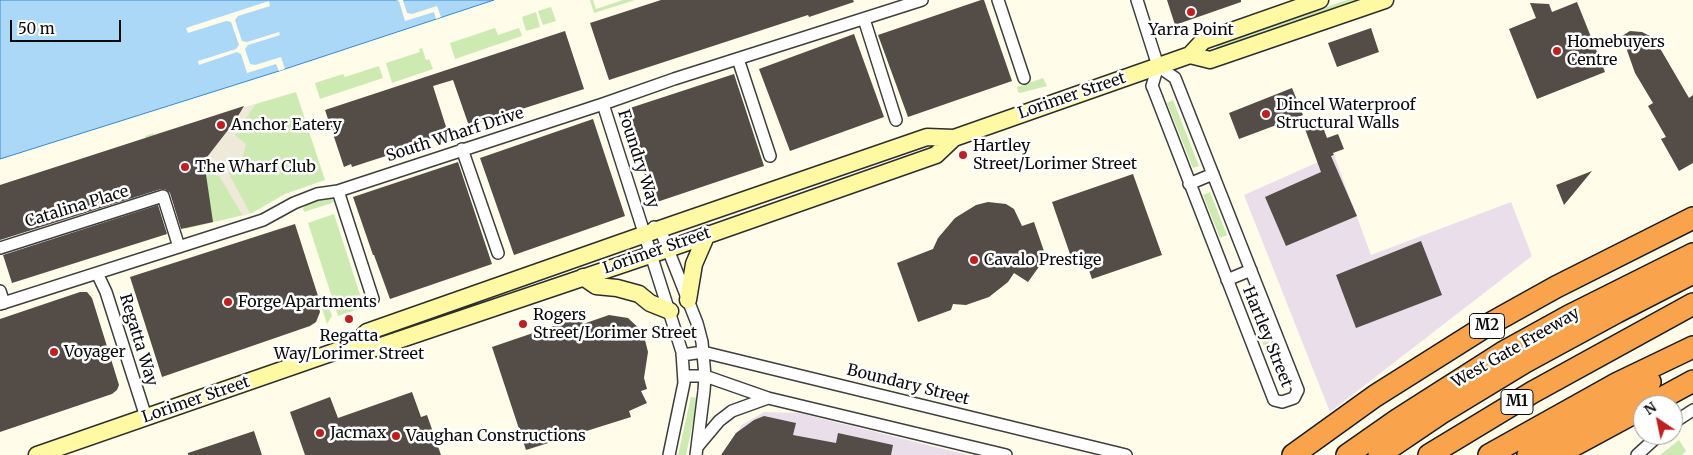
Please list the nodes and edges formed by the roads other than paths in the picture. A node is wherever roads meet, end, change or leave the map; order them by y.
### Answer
1 (922, 0) edge
2 (998, 0) edge
3 (1137, 0) edge
4 (1320, 0) edge
5 (1384, 0) edge
6 (864, 19) junction
7 (1190, 55) junction
8 (738, 58) junction
9 (1158, 66) junction
10 (1024, 78) dead end
11 (603, 104) junction
12 (896, 120) dead end
13 (954, 138) junction
14 (462, 149) junction
15 (770, 156) dead end
16 (1213, 174) junction
17 (1189, 184) junction
18 (338, 190) junction
19 (1693, 218) edge
20 (660, 228) junction
21 (643, 229) junction
22 (1693, 232) edge
23 (707, 234) junction
24 (179, 247) junction
25 (0, 248) edge
26 (668, 248) junction
27 (498, 253) dead end
28 (651, 254) junction
29 (1693, 254) edge
30 (1251, 270) junction
31 (97, 273) junction
32 (1693, 273) edge
33 (583, 277) junction
34 (1227, 280) junction
35 (0, 291) edge
36 (373, 299) dead end
37 (688, 300) junction
38 (2, 304) edge
39 (1693, 304) edge
40 (670, 311) junction
41 (1693, 313) edge
42 (354, 345) junction
43 (1693, 347) edge
44 (1607, 351) junction
45 (703, 352) junction
46 (682, 355) junction
47 (1693, 356) edge
48 (684, 376) junction
49 (705, 376) junction
50 (1693, 381) edge
51 (1667, 395) edge
52 (768, 398) junction
53 (1633, 413) edge
54 (146, 417) junction
55 (1648, 445) edge
56 (697, 451) edge
57 (37, 455) edge
58 (669, 455) edge
59 (1006, 455) edge
60 (1126, 455) edge
61 (1293, 455) edge
62 (1315, 455) edge
63 (1347, 455) edge
64 (1379, 455) edge
65 (1429, 455) edge
66 (1489, 455) edge
67 (1528, 455) edge
68 (1556, 455) edge
69 (1637, 455) edge

1 - 6 street, South Wharf Drive
2 - 10 street
3 - 9 street
4 - 7 main road, Lorimer Street
5 - 7 main road, Lorimer Street
6 - 8 street, South Wharf Drive
6 - 12 street
7 - 9 main road, Lorimer Street
8 - 11 street, South Wharf Drive
8 - 15 street
9 - 13 main road, Lorimer Street
9 - 16 street, Hartley Street
9 - 17 street, Hartley Street
11 - 14 street, South Wharf Drive
11 - 21 street, Foundry Way
13 - 20 main road, Lorimer Street
13 - 23 main road, Lorimer Street
14 - 18 street, South Wharf Drive
14 - 27 street
16 - 17 street
16 - 30 street, Hartley Street
17 - 34 street, Hartley Street
18 - 24 street, South Wharf Drive
18 - 36 street
19 - 61 highway, M2
20 - 21 main road, Lorimer Street
20 - 26 street
21 - 28 street, Foundry Way
21 - 42 main road, Lorimer Street
22 - 62 highway
23 - 26 main road, Lorimer Street
23 - 37 main road
24 - 25 street, Catalina Place
24 - 31 street, South Wharf Drive
26 - 28 main road, Lorimer Street
26 - 37 street
28 - 33 main road, Lorimer Street
28 - 40 street, Foundry Way
29 - 63 highway, West Gate Freeway
30 - 34 street, Hartley Street
30 - 34 street, Hartley Street
31 - 38 street, South Wharf Drive
31 - 54 street, Regatta Way
32 - 64 highway
33 - 40 main road
33 - 42 main road, Lorimer Street
35 - 38 street
37 - 45 street
39 - 44 highway, M1
40 - 46 street, Foundry Way
41 - 44 highway
42 - 54 main road, Lorimer Street
43 - 66 highway
44 - 65 highway, M1
45 - 46 street, Boundary Street
45 - 49 street
45 - 60 street, Boundary Street
46 - 48 street, Foundry Way
47 - 67 highway
48 - 49 street
48 - 58 street, Foundry Way
49 - 52 street
49 - 56 street
50 - 51 highway
52 - 56 street
52 - 59 street
53 - 68 highway
54 - 57 main road, Lorimer Street
55 - 69 street

